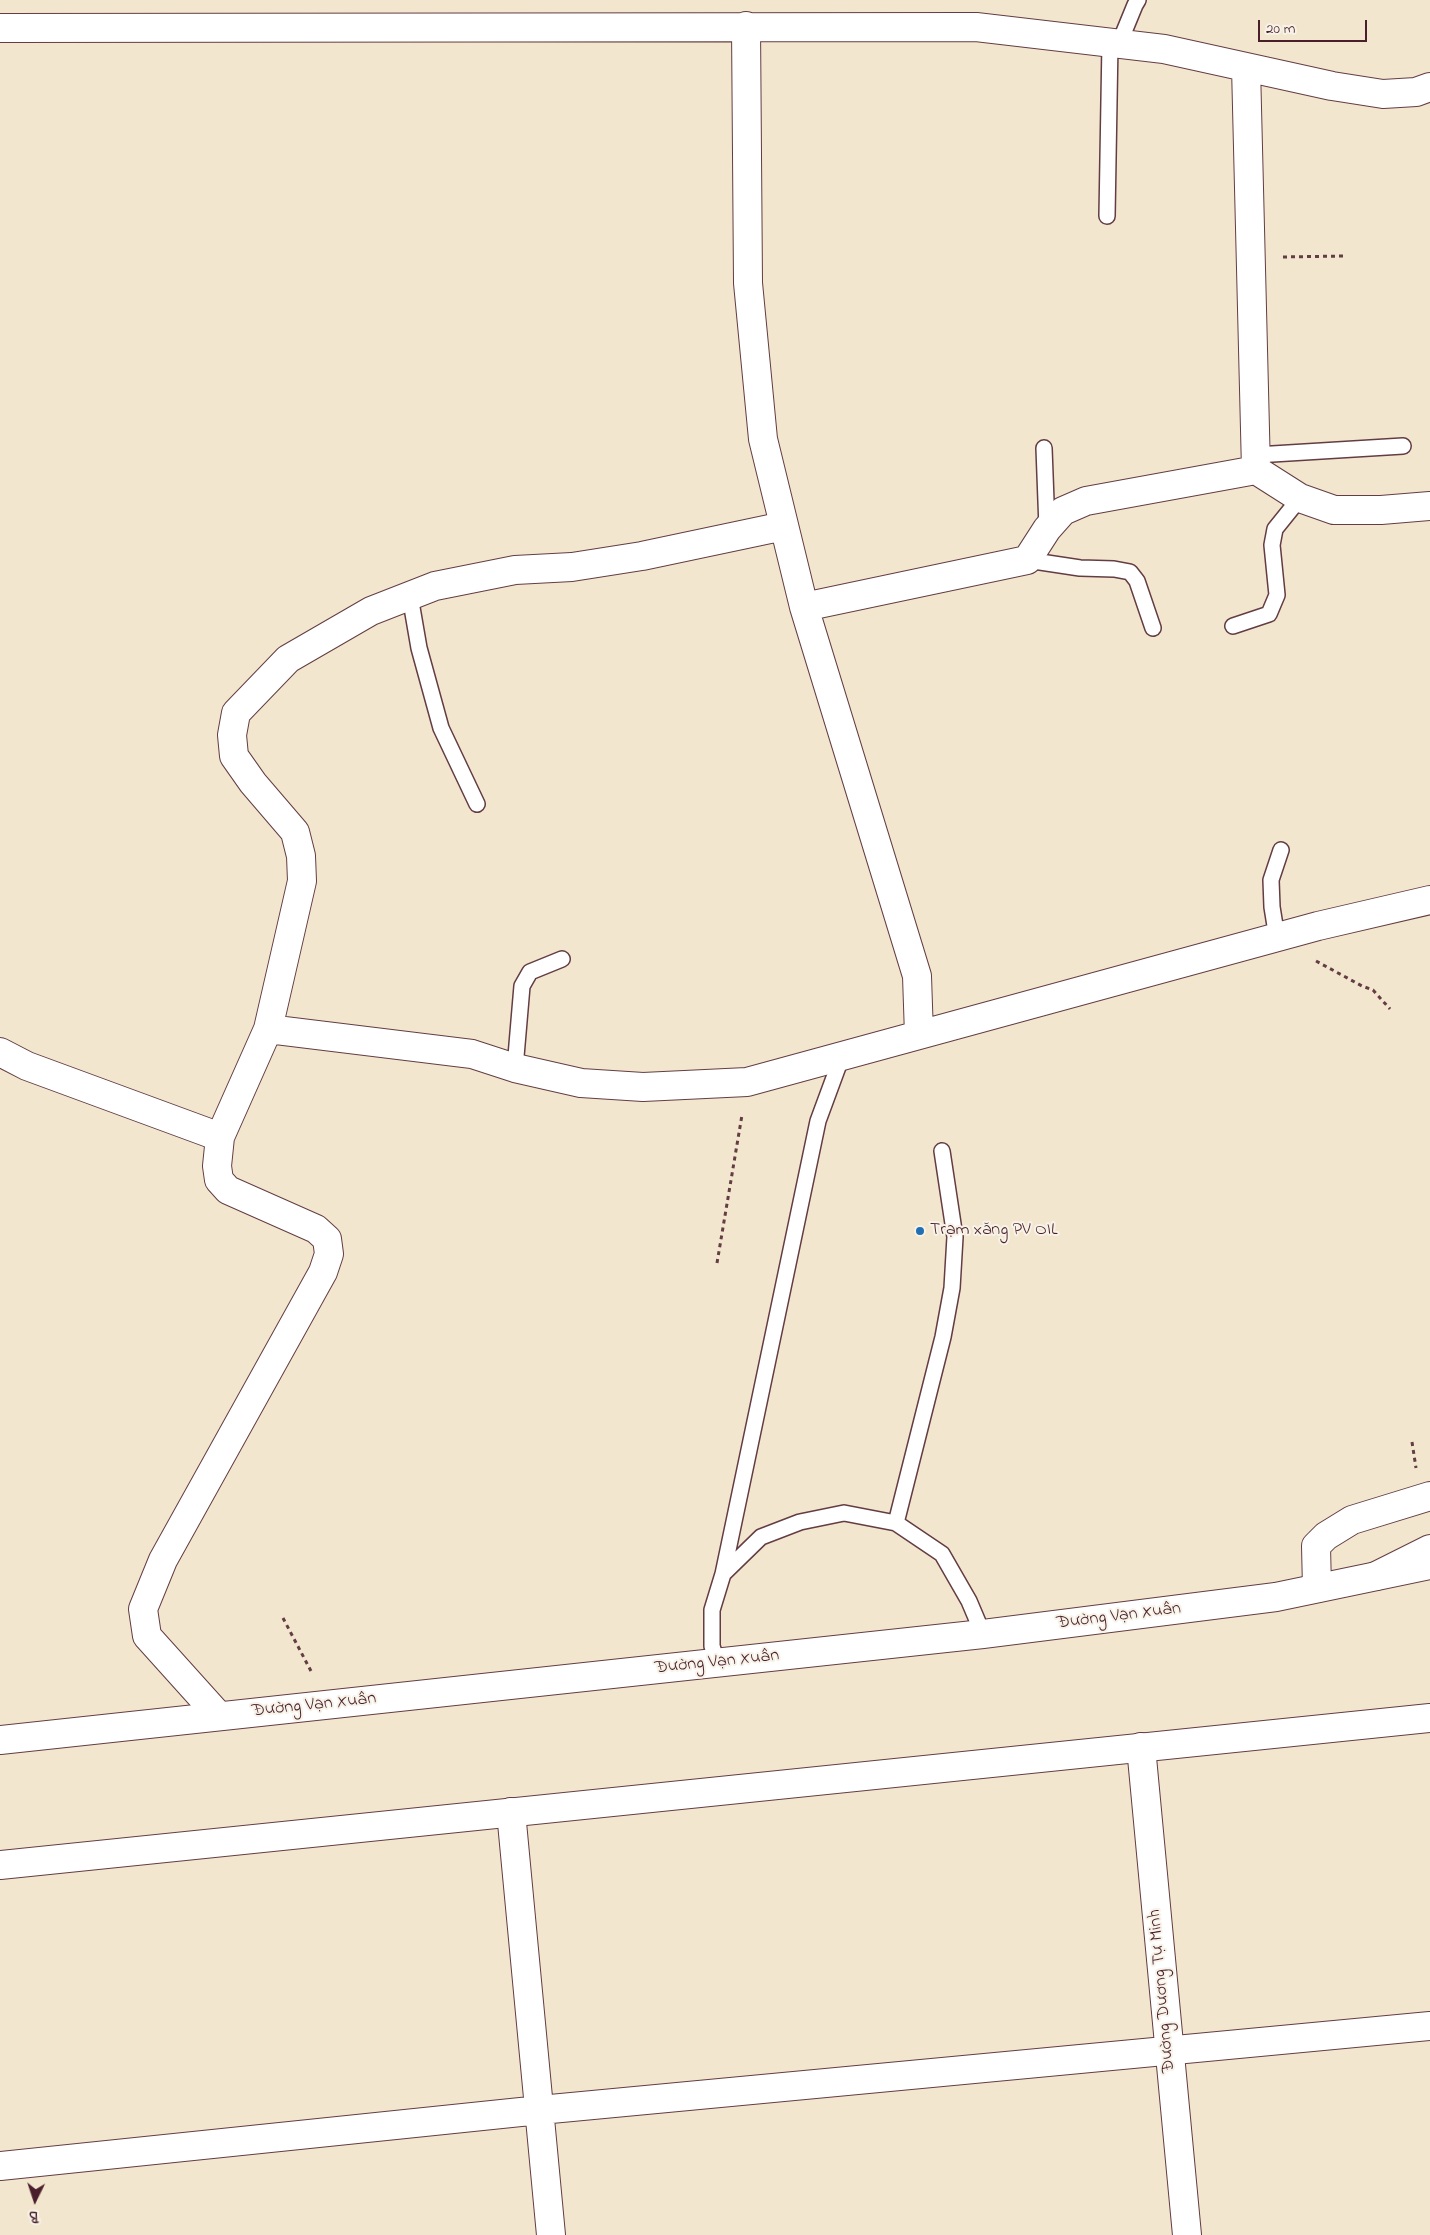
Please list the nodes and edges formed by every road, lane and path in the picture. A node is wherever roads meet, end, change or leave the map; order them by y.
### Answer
1 (1138, 0) edge
2 (746, 26) junction
3 (0, 28) edge
4 (1115, 44) junction
5 (1246, 67) junction
6 (1430, 87) edge
7 (1107, 216) dead end
8 (1343, 256) dead end
9 (1250, 257) junction
10 (1403, 446) dead end
11 (1044, 448) dead end
12 (1256, 463) junction
13 (1300, 498) junction
14 (1430, 506) edge
15 (784, 526) junction
16 (1047, 529) junction
17 (1027, 560) junction
18 (410, 596) junction
19 (804, 606) junction
20 (1234, 626) dead end
21 (1153, 628) dead end
22 (477, 804) dead end
23 (1281, 850) dead end
24 (1430, 900) edge
25 (1286, 935) junction
26 (562, 959) dead end
27 (1390, 1009) dead end
28 (268, 1030) junction
29 (920, 1035) junction
30 (0, 1052) edge
31 (842, 1056) junction
32 (515, 1068) junction
33 (747, 1082) junction
34 (220, 1137) junction
35 (942, 1150) dead end
36 (717, 1263) dead end
37 (1430, 1496) edge
38 (896, 1523) junction
39 (1430, 1549) edge
40 (1430, 1565) edge
41 (722, 1574) junction
42 (1376, 1576) junction
43 (1317, 1588) junction
44 (283, 1618) dead end
45 (983, 1634) junction
46 (717, 1662) junction
47 (329, 1704) junction
48 (219, 1716) junction
49 (1430, 1718) edge
50 (0, 1740) edge
51 (1141, 1747) junction
52 (511, 1812) junction
53 (0, 1864) edge
54 (1430, 2026) edge
55 (1168, 2050) junction
56 (540, 2110) junction
57 (0, 2166) edge
58 (551, 2235) edge
59 (1187, 2235) edge

1 - 4 lane
2 - 3 main road
2 - 4 main road
2 - 15 main road
4 - 5 main road
4 - 7 lane
5 - 6 main road
5 - 9 main road
8 - 9 path
9 - 12 main road
10 - 12 lane
11 - 16 lane
12 - 13 main road
12 - 16 main road
13 - 14 main road
13 - 20 lane
15 - 18 main road
15 - 19 main road
16 - 17 main road
17 - 19 main road
17 - 21 lane
18 - 22 lane
18 - 28 main road
19 - 29 main road
23 - 25 lane
24 - 25 main road
25 - 27 path
25 - 29 main road
26 - 32 lane
28 - 32 main road
28 - 34 main road
29 - 31 main road
30 - 34 main road
31 - 33 main road
31 - 41 lane
32 - 33 main road
33 - 36 path
34 - 48 main road
35 - 38 lane
37 - 43 main road
38 - 41 lane
38 - 45 lane
39 - 42 main road
40 - 42 main road, Đường Vạn Xuân
41 - 46 lane
42 - 43 main road, Đường Vạn Xuân
43 - 45 main road, Đường Vạn Xuân
44 - 47 path
45 - 46 main road, Đường Vạn Xuân
46 - 47 main road, Đường Vạn Xuân
47 - 48 main road, Đường Vạn Xuân
48 - 50 main road, Đường Vạn Xuân
49 - 51 main road
51 - 52 main road
51 - 55 main road, Đường Dương Tự Minh
52 - 53 main road
52 - 56 main road
54 - 55 main road
55 - 56 main road
55 - 59 main road, Đường Dương Tự Minh
56 - 57 main road
56 - 58 main road

